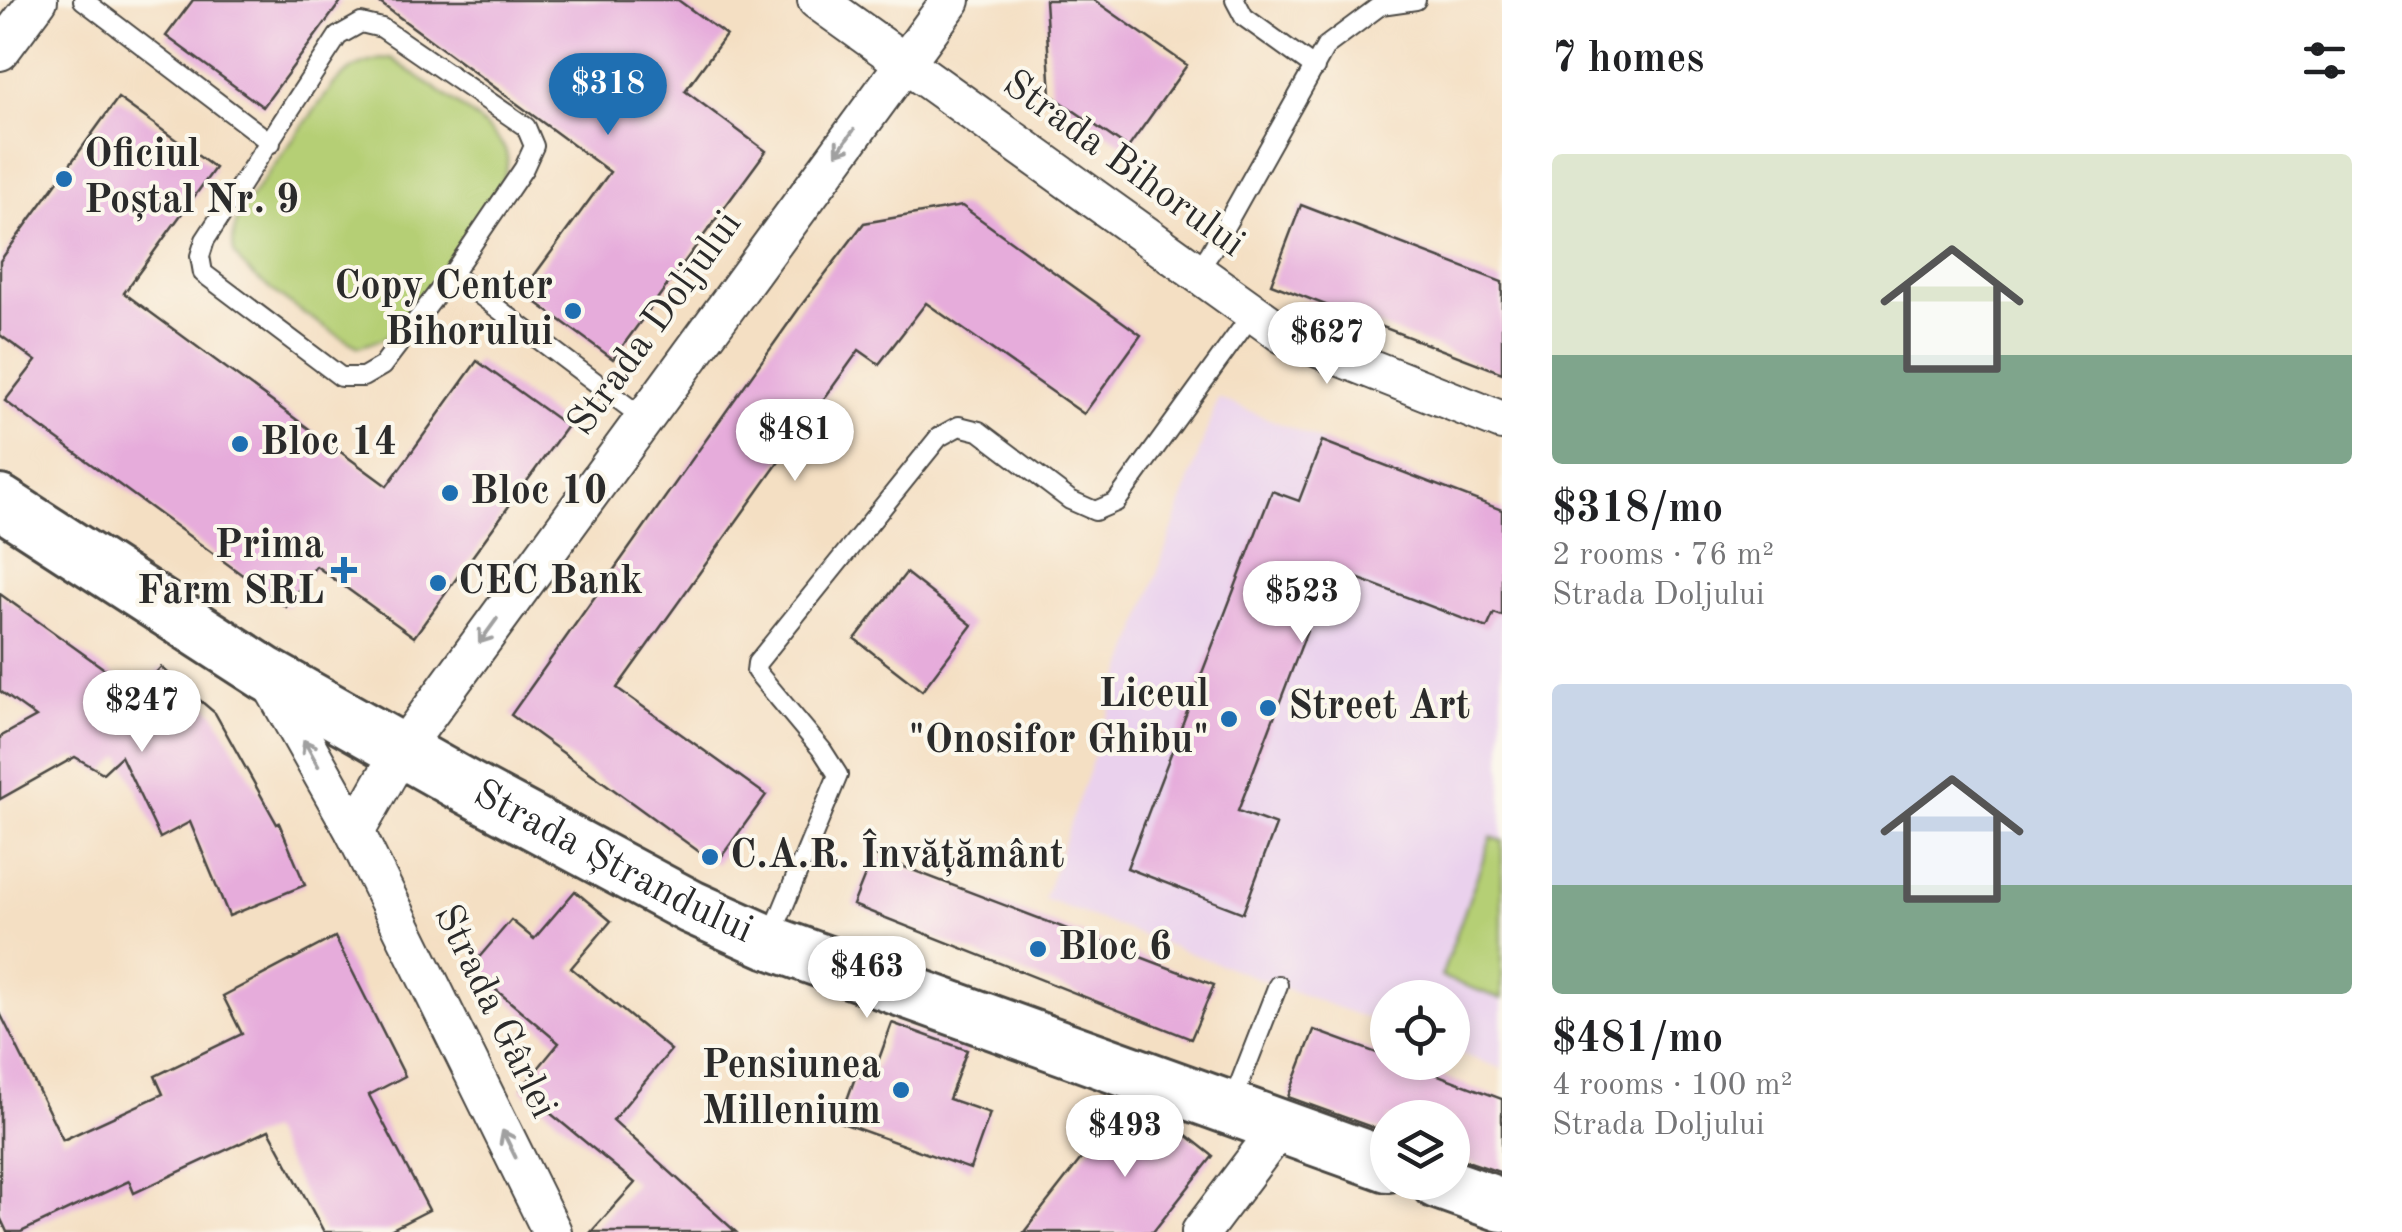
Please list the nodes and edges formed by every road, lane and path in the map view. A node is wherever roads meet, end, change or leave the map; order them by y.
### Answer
1 (38, 0) edge
2 (83, 0) edge
3 (817, 0) edge
4 (951, 0) edge
5 (1235, 0) edge
6 (1416, 0) edge
7 (1378, 3) edge
8 (0, 51) edge
9 (904, 64) junction
10 (1315, 68) junction
11 (272, 143) junction
12 (1196, 273) junction
13 (452, 274) junction
14 (1253, 313) junction
15 (642, 418) junction
16 (1502, 421) edge
17 (0, 502) edge
18 (266, 674) junction
19 (402, 751) junction
20 (355, 832) junction
21 (768, 942) junction
22 (1278, 985) dead end
23 (1230, 1108) junction
24 (1280, 1127) junction
25 (1370, 1159) edge
26 (1470, 1194) edge
27 (1502, 1205) edge
28 (552, 1232) edge
29 (1201, 1232) edge

1 - 8 street
2 - 11 lane
3 - 9 street, Strada Bihorului
4 - 9 street, Strada Doljului
5 - 10 lane
6 - 7 lane
7 - 10 lane
9 - 12 street, Strada Bihorului
9 -> 15 street, Strada Doljului
10 - 12 lane
11 - 13 lane
11 - 13 lane
12 - 14 street, Strada Bihorului
13 - 15 lane
14 - 16 street, Strada Bihorului
14 - 21 lane
15 -> 19 street, Strada Doljului
17 - 18 street, Strada Ștrandului
18 - 19 street, Strada Ștrandului
20 -> 18 street, Strada Gârlei
19 - 20 street
19 - 21 street, Strada Ștrandului
28 -> 20 street, Strada Gârlei
21 - 23 street, Strada Ștrandului
22 - 23 lane
23 - 24 street, Strada Ștrandului
24 - 25 street, Strada Ștrandului
24 - 29 street
26 - 27 street

